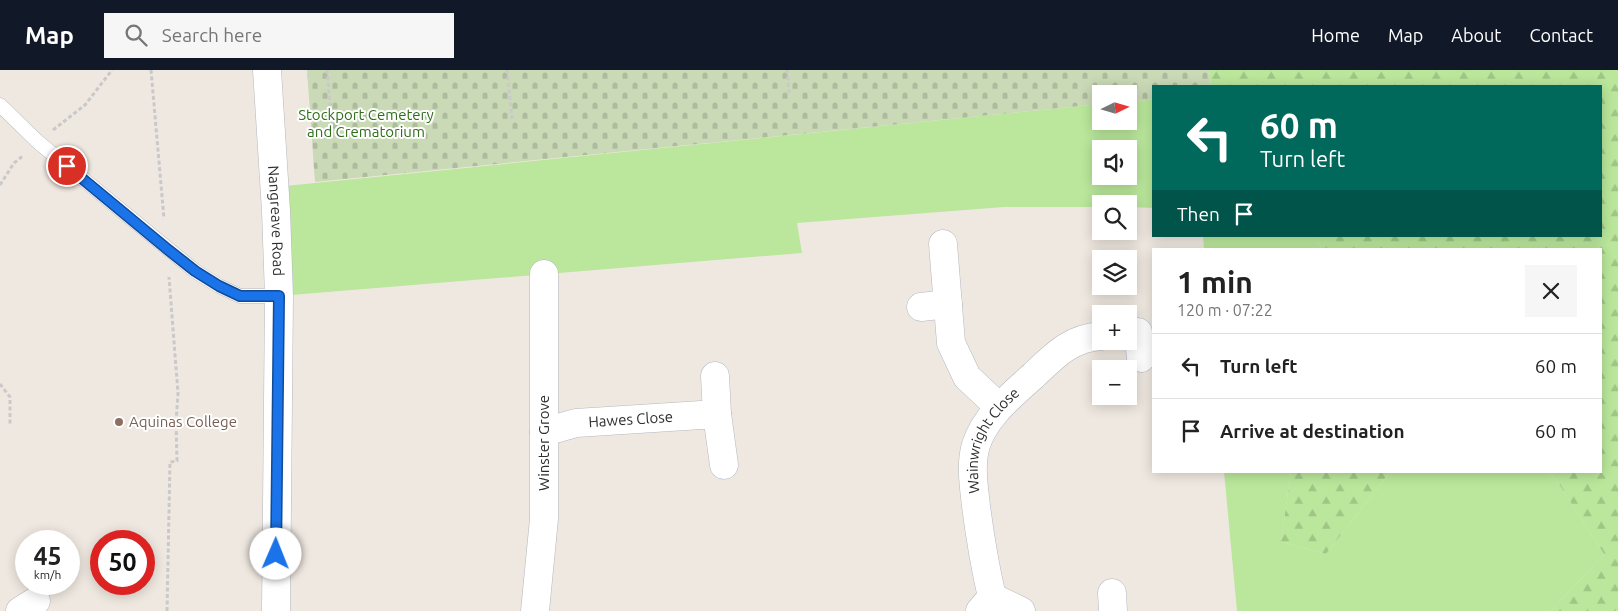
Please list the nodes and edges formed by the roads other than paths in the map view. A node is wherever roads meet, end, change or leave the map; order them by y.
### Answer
1 (267, 70) edge
2 (0, 106) edge
3 (943, 244) dead end
4 (544, 274) dead end
5 (279, 296) junction
6 (948, 304) junction
7 (921, 307) dead end
8 (1092, 336) edge
9 (715, 376) dead end
10 (999, 407) junction
11 (717, 414) junction
12 (544, 432) junction
13 (724, 465) dead end
14 (986, 604) edge
15 (276, 611) edge
16 (536, 611) edge
17 (1020, 611) edge

1 - 5 street, Nangreave Road
2 - 5 lane
3 - 6 street
4 - 12 street, Winster Grove
5 - 15 street, Nangreave Road
6 - 7 street
6 - 10 street
8 - 10 street, Wainwright Close
9 - 11 street
10 - 14 street, Wainwright Close
11 - 12 street, Hawes Close
11 - 13 street
12 - 16 street, Winster Grove
14 - 17 street

